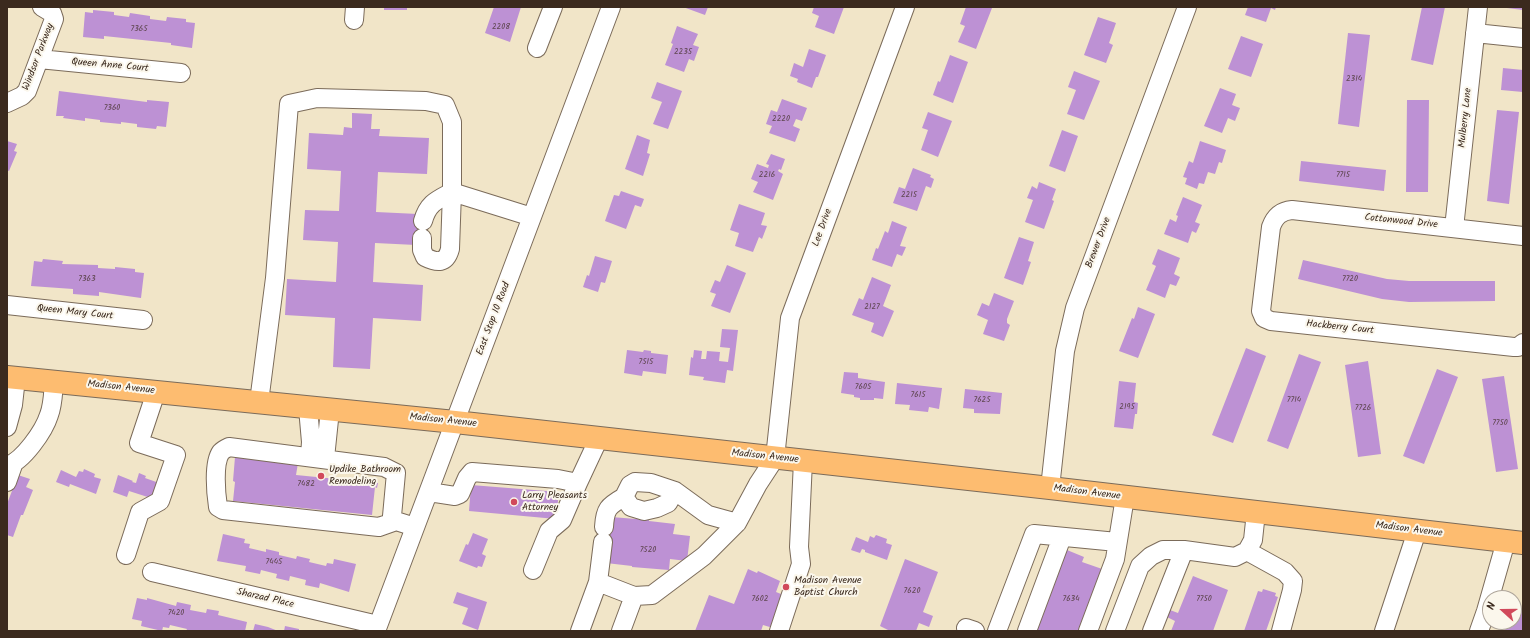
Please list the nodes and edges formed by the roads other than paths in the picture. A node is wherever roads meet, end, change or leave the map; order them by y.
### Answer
1 (42, 7) edge
2 (553, 7) edge
3 (611, 7) edge
4 (905, 7) edge
5 (1187, 7) edge
6 (1478, 7) edge
7 (1476, 33) junction
8 (1523, 38) edge
9 (538, 48) dead end
10 (39, 59) junction
11 (181, 73) dead end
12 (7, 103) edge
13 (452, 192) junction
14 (1280, 214) joint
15 (532, 217) junction
16 (1454, 228) junction
17 (1523, 236) edge
18 (7, 305) edge
19 (143, 320) dead end
20 (1523, 343) edge
21 (11, 377) edge
22 (54, 382) junction
23 (156, 392) junction
24 (259, 402) junction
25 (308, 408) junction
26 (330, 410) junction
27 (455, 422) junction
28 (7, 427) edge
29 (599, 438) junction
30 (311, 456) junction
31 (776, 458) junction
32 (803, 461) junction
33 (10, 466) edge
34 (7, 482) edge
35 (578, 483) junction
36 (1050, 488) junction
37 (675, 491) junction
38 (429, 492) junction
39 (624, 497) junction
40 (1125, 497) junction
41 (1256, 512) junction
42 (396, 521) junction
43 (737, 524) junction
44 (415, 528) junction
45 (1417, 531) junction
46 (1062, 537) junction
47 (1117, 542) junction
48 (1514, 542) edge
49 (1184, 550) junction
50 (1246, 551) junction
51 (126, 555) dead end
52 (533, 570) dead end
53 (152, 572) dead end
54 (598, 582) junction
55 (634, 596) junction
56 (377, 628) edge
57 (580, 631) edge
58 (621, 631) edge
59 (779, 631) edge
60 (997, 631) edge
61 (1027, 631) edge
62 (1088, 631) edge
63 (1115, 631) edge
64 (1152, 631) edge
65 (1281, 631) edge
66 (1384, 631) edge
67 (1479, 631) edge

1 - 10 street, Windsor Parkway
2 - 9 street
3 - 15 street, East Stop 10 Road
4 - 31 street, Lee Drive
5 - 36 street, Brewer Drive
6 - 7 street, Mulberry Lane
7 - 8 street
7 - 16 street, Mulberry Lane
10 - 11 street, Queen Anne Court
10 - 12 street, Windsor Parkway
13 - 13 street
13 - 15 street
13 - 24 street
14 - 16 street, Cottonwood Drive
14 - 20 street, Hackberry Court
15 - 27 street, East Stop 10 Road
16 - 17 street, Cottonwood Drive
18 - 19 street, Queen Mary Court
21 - 22 main road, Madison Avenue
21 - 28 street
22 - 23 main road, Madison Avenue
22 - 33 street
23 - 24 main road, Madison Avenue
23 - 51 street
24 - 25 main road, Madison Avenue
25 - 26 main road, Madison Avenue
25 - 30 street
26 - 27 main road, Madison Avenue
26 - 30 street
27 - 29 main road, Madison Avenue
27 - 38 street, East Stop 10 Road
29 - 31 main road, Madison Avenue
29 - 35 street
30 - 42 street
30 - 42 street
31 - 32 main road, Madison Avenue
31 - 43 street
32 - 36 main road, Madison Avenue
32 - 59 street
33 - 34 street
35 - 38 street
35 - 52 street
36 - 40 main road, Madison Avenue
37 - 39 street
37 - 39 street
37 - 43 street
38 - 44 street, East Stop 10 Road
39 - 54 street
40 - 41 main road, Madison Avenue
40 - 47 street
41 - 45 main road, Madison Avenue
41 - 50 street
42 - 44 street
43 - 55 street
44 - 56 street, East Stop 10 Road
45 - 48 main road, Madison Avenue
45 - 66 street
46 - 47 street
46 - 60 street
46 - 61 street
47 - 62 street
48 - 67 street
49 - 50 street
49 - 63 street
49 - 64 street
50 - 65 street
53 - 56 street, Sharzad Place
54 - 55 street
54 - 57 street
55 - 58 street

